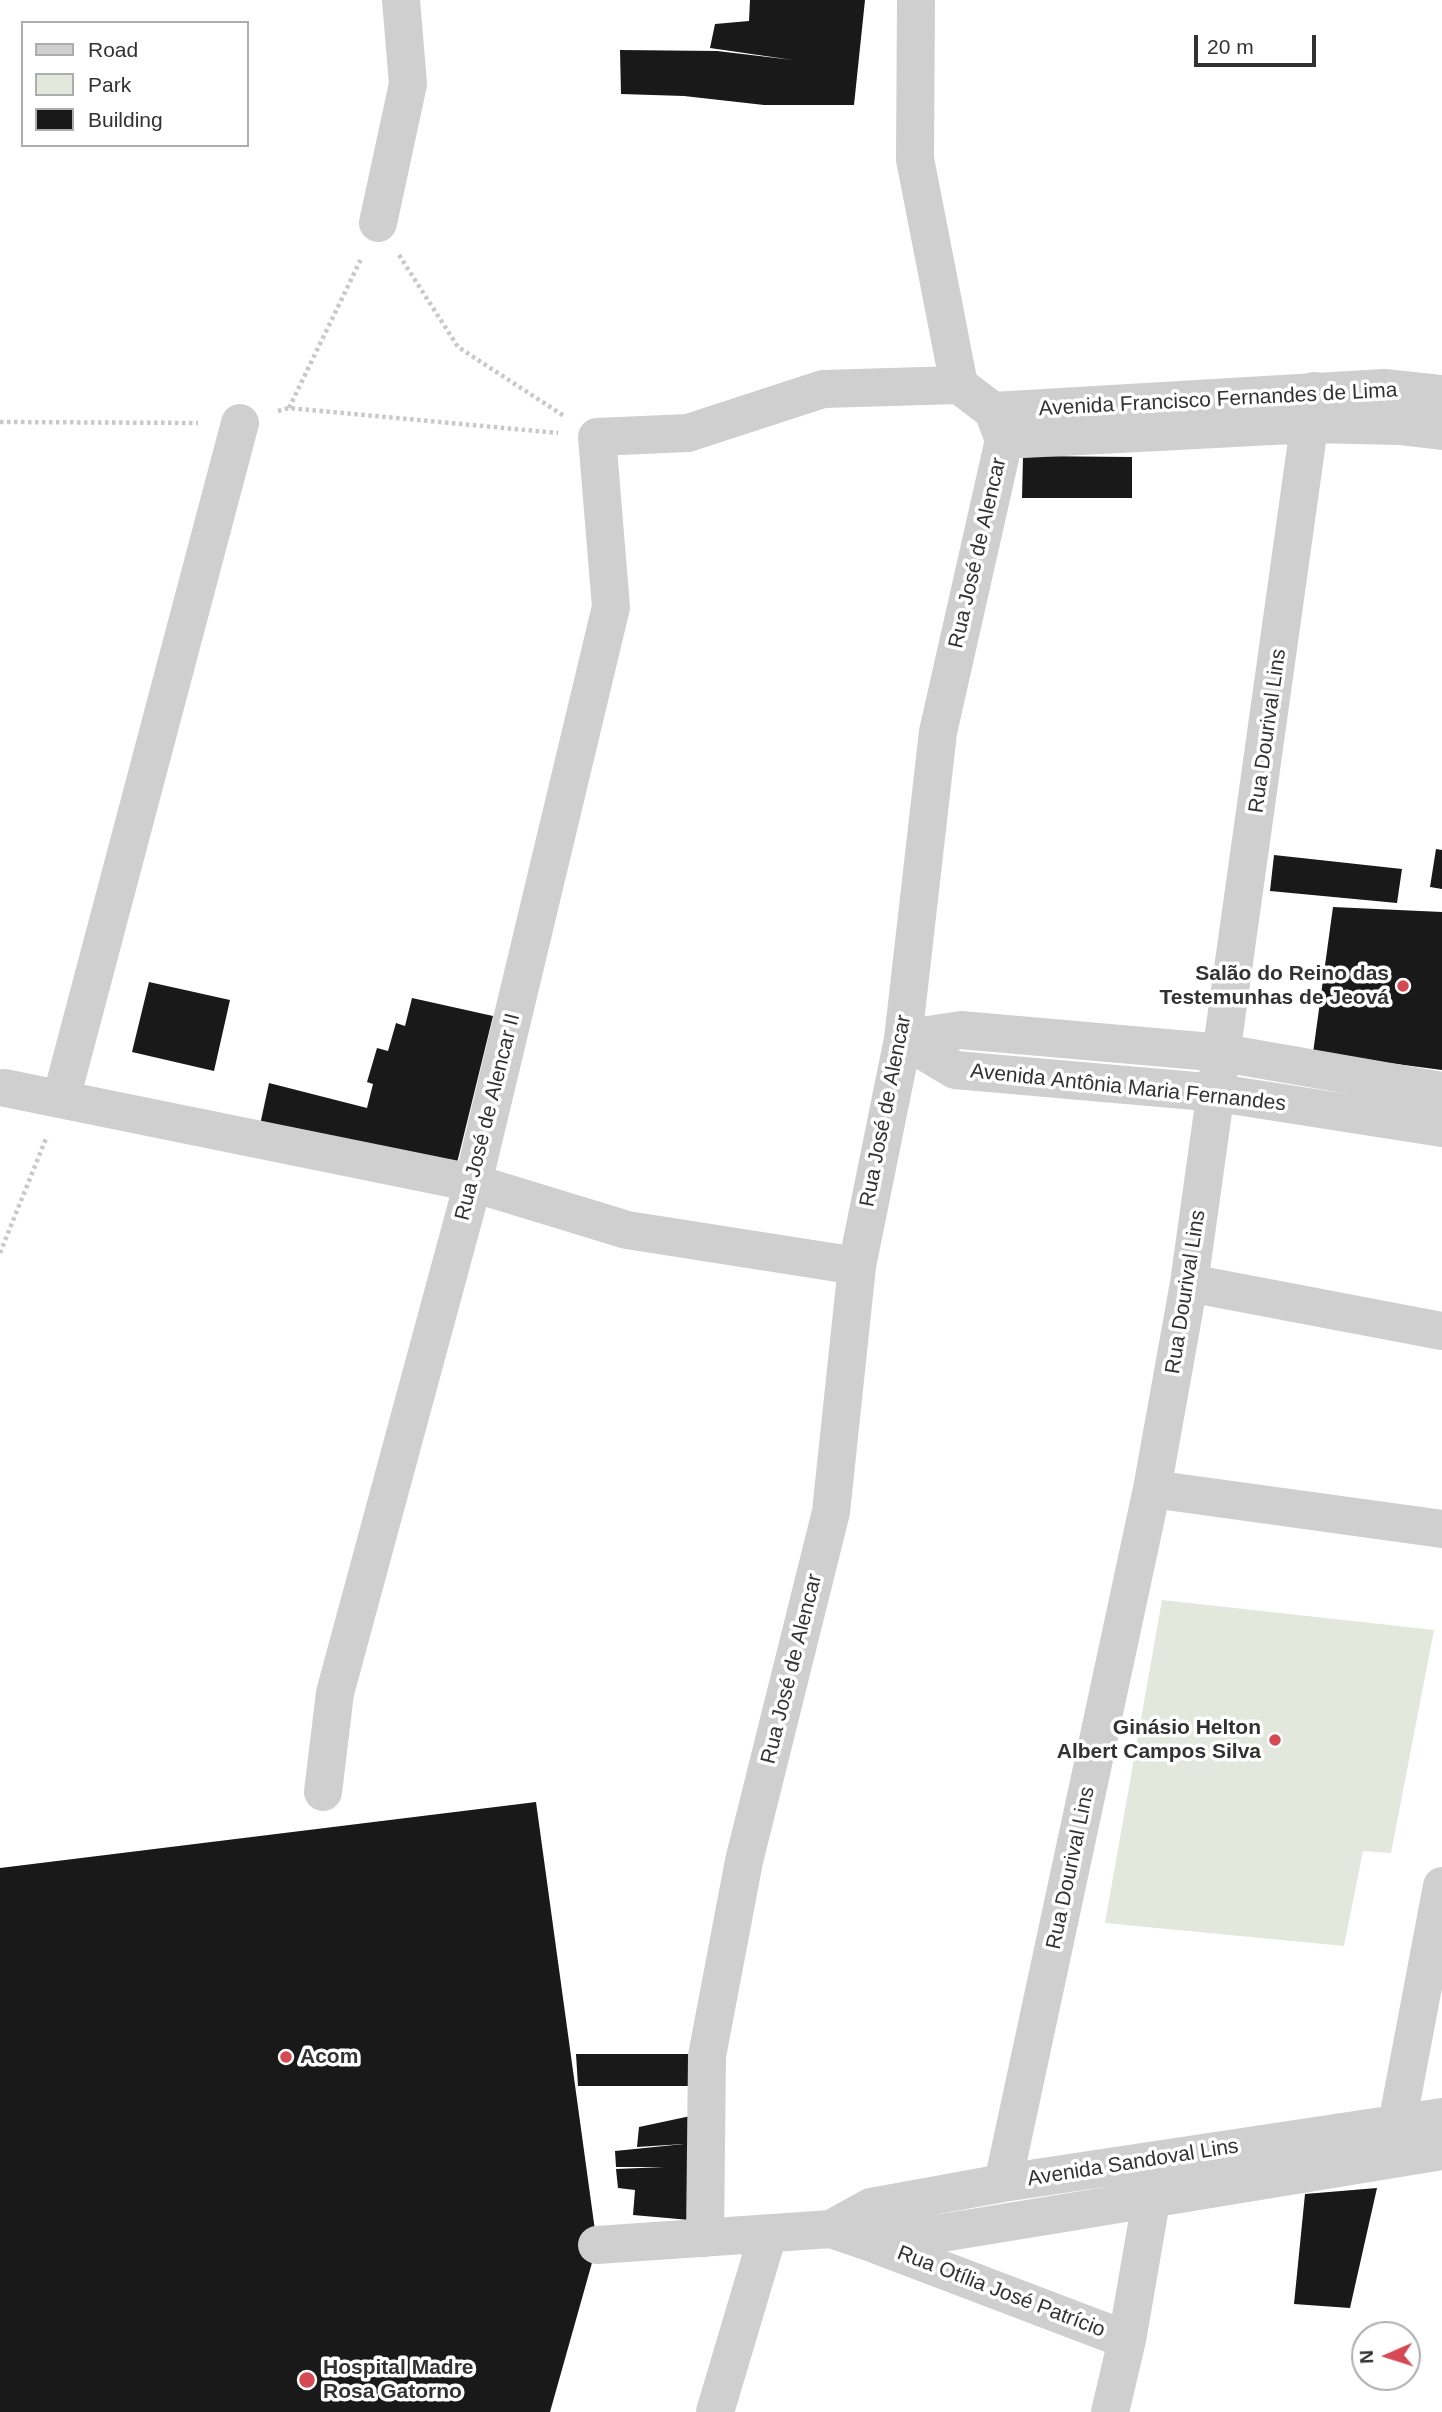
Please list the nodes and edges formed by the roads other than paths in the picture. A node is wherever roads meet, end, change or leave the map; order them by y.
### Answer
1 (401, 0) edge
2 (916, 0) edge
3 (378, 223) road end
4 (959, 385) junction
5 (1442, 394) edge
6 (1313, 407) junction
7 (240, 423) road end
8 (998, 426) junction
9 (1442, 431) edge
10 (903, 1039) junction
11 (1223, 1053) junction
12 (5, 1088) dead end
13 (1442, 1091) edge
14 (1218, 1093) junction
15 (61, 1099) junction
16 (1442, 1128) edge
17 (473, 1183) junction
18 (857, 1266) junction
19 (1189, 1283) junction
20 (1442, 1331) edge
21 (1152, 1489) junction
22 (1442, 1529) edge
23 (323, 1792) dead end
24 (1442, 1886) edge
25 (1442, 2117) edge
26 (1400, 2141) junction
27 (1442, 2151) edge
28 (1158, 2159) junction
29 (1003, 2183) junction
30 (1150, 2202) junction
31 (831, 2229) junction
32 (768, 2234) junction
33 (705, 2238) junction
34 (597, 2245) dead end
35 (875, 2245) junction
36 (1127, 2340) junction
37 (715, 2412) edge
38 (1110, 2412) edge

1 - 3 street
2 - 4 street
4 - 8 street
4 - 17 street, Rua José de Alencar II
5 - 6 street, Avenida Francisco Fernandes de Lima
6 - 8 street, Avenida Francisco Fernandes de Lima
6 - 9 street, Avenida Francisco Fernandes de Lima
6 - 11 street, Rua Dourival Lins
7 - 15 street
8 - 10 street, Rua José de Alencar
10 - 11 street, Avenida Antônia Maria Fernandes
10 - 14 street, Avenida Antônia Maria Fernandes
10 - 18 street, Rua José de Alencar
11 - 13 street, Avenida Antônia Maria Fernandes
11 - 14 street, Rua Dourival Lins
12 - 15 street
14 - 16 street, Avenida Antônia Maria Fernandes
14 - 19 street, Rua Dourival Lins
15 - 17 street
17 - 18 street
17 - 23 street, Rua José de Alencar II
18 - 33 street, Rua José de Alencar
19 - 20 street
19 - 21 street, Rua Dourival Lins
21 - 22 street
21 - 29 street, Rua Dourival Lins
24 - 26 street
25 - 26 street, Avenida Sandoval Lins
26 - 27 street, Avenida Sandoval Lins
26 - 28 street, Avenida Sandoval Lins
26 - 30 street, Avenida Sandoval Lins
28 - 29 street, Avenida Sandoval Lins
28 - 30 street
29 - 31 street, Avenida Sandoval Lins
30 - 35 street, Avenida Sandoval Lins
30 - 36 street
31 - 32 street, Avenida Sandoval Lins
31 - 35 street, Avenida Sandoval Lins
32 - 33 street, Avenida Sandoval Lins
32 - 37 street
33 - 34 street, Avenida Sandoval Lins
35 - 36 street, Rua Otília José Patrício
36 - 38 street

